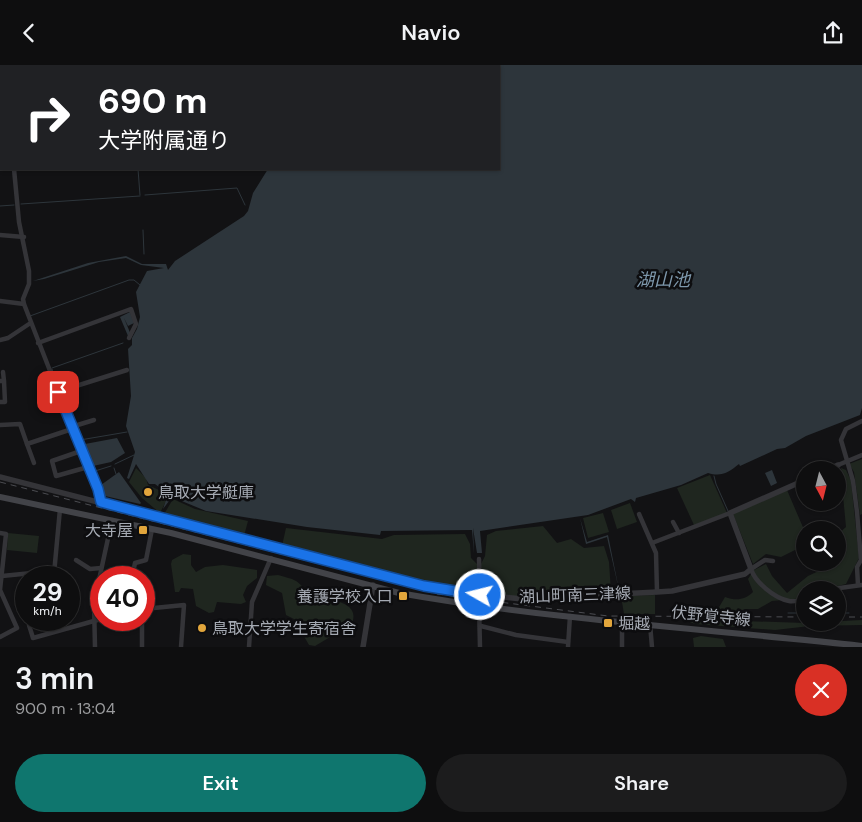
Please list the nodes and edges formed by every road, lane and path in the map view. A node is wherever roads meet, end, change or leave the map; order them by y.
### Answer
1 (14, 170) edge
2 (0, 235) edge
3 (24, 237) junction
4 (0, 301) edge
5 (24, 304) junction
6 (30, 324) junction
7 (129, 338) dead end
8 (0, 340) edge
9 (38, 343) junction
10 (127, 370) dead end
11 (3, 372) dead end
12 (2, 381) edge
13 (58, 392) junction
14 (0, 402) edge
15 (94, 420) dead end
16 (862, 421) edge
17 (0, 425) edge
18 (72, 428) junction
19 (27, 444) junction
20 (81, 451) junction
21 (862, 455) edge
22 (847, 461) junction
23 (34, 463) dead end
24 (88, 467) junction
25 (0, 477) edge
26 (796, 484) edge
27 (0, 497) edge
28 (101, 502) junction
29 (60, 509) junction
30 (730, 513) junction
31 (639, 514) dead end
32 (860, 517) edge
33 (112, 520) junction
34 (674, 522) dead end
35 (152, 529) junction
36 (0, 533) edge
37 (679, 533) junction
38 (652, 543) junction
39 (2, 551) edge
40 (271, 558) junction
41 (479, 559) dead end
42 (76, 560) dead end
43 (862, 560) edge
44 (773, 561) dead end
45 (55, 566) edge
46 (101, 566) edge
47 (134, 566) edge
48 (90, 569) edge
49 (751, 569) junction
50 (15, 575) edge
51 (2, 576) junction
52 (373, 585) junction
53 (860, 585) edge
54 (846, 587) edge
55 (0, 590) edge
56 (657, 593) junction
57 (480, 595) junction
58 (796, 601) edge
59 (479, 605) junction
60 (155, 608) edge
61 (570, 616) junction
62 (622, 622) junction
63 (650, 624) junction
64 (481, 627) junction
65 (31, 631) edge
66 (59, 631) edge
67 (94, 631) edge
68 (142, 631) edge
69 (0, 637) edge
70 (568, 645) edge
71 (862, 646) edge
72 (95, 647) edge
73 (142, 647) edge
74 (181, 647) edge
75 (249, 647) edge
76 (363, 647) edge
77 (480, 647) edge
78 (622, 647) edge
79 (652, 647) edge

1 - 3 street
2 - 3 street
3 - 5 street
4 - 5 street
5 - 6 street
6 - 8 street
6 - 9 street
7 - 9 street
9 - 13 street
10 - 13 street
11 - 12 street
12 - 14 street
13 - 18 street
15 - 18 street
16 - 22 street
17 - 19 street
18 - 19 street
18 - 20 street
19 - 23 street
20 - 24 street
20 - 24 street
21 - 22 street
22 - 32 street
24 - 28 street
25 - 28 street, 湖山町南三津線
26 - 30 street
27 - 29 main road, 伏野覚寺線
28 - 57 street, 湖山町南三津線
29 - 33 main road, 伏野覚寺線
29 - 45 street
30 - 37 street
30 - 49 street
31 - 38 street
32 - 43 street
33 - 35 main road, 伏野覚寺線
33 - 46 street
34 - 37 street
35 - 40 main road, 伏野覚寺線
35 - 47 street
36 - 39 street
37 - 38 street
38 - 56 street
39 - 51 street
40 - 52 main road, 伏野覚寺線
40 - 75 street
41 - 57 street
42 - 48 street
43 - 53 street
44 - 49 street
49 - 56 street, 湖山町南三津線
49 - 58 street
50 - 51 street
51 - 55 street
52 - 59 main road, 伏野覚寺線
52 - 76 street
53 - 54 street
55 - 69 street
56 - 57 street, 湖山町南三津線
59 - 61 main road, 伏野覚寺線
59 - 64 street
60 - 74 street
61 - 62 main road, 伏野覚寺線
61 - 70 street
62 - 63 main road, 伏野覚寺線
62 - 78 street
63 - 71 main road, 伏野覚寺線
63 - 79 street
64 - 70 street
64 - 77 street
65 - 66 street
67 - 72 street
68 - 73 street

